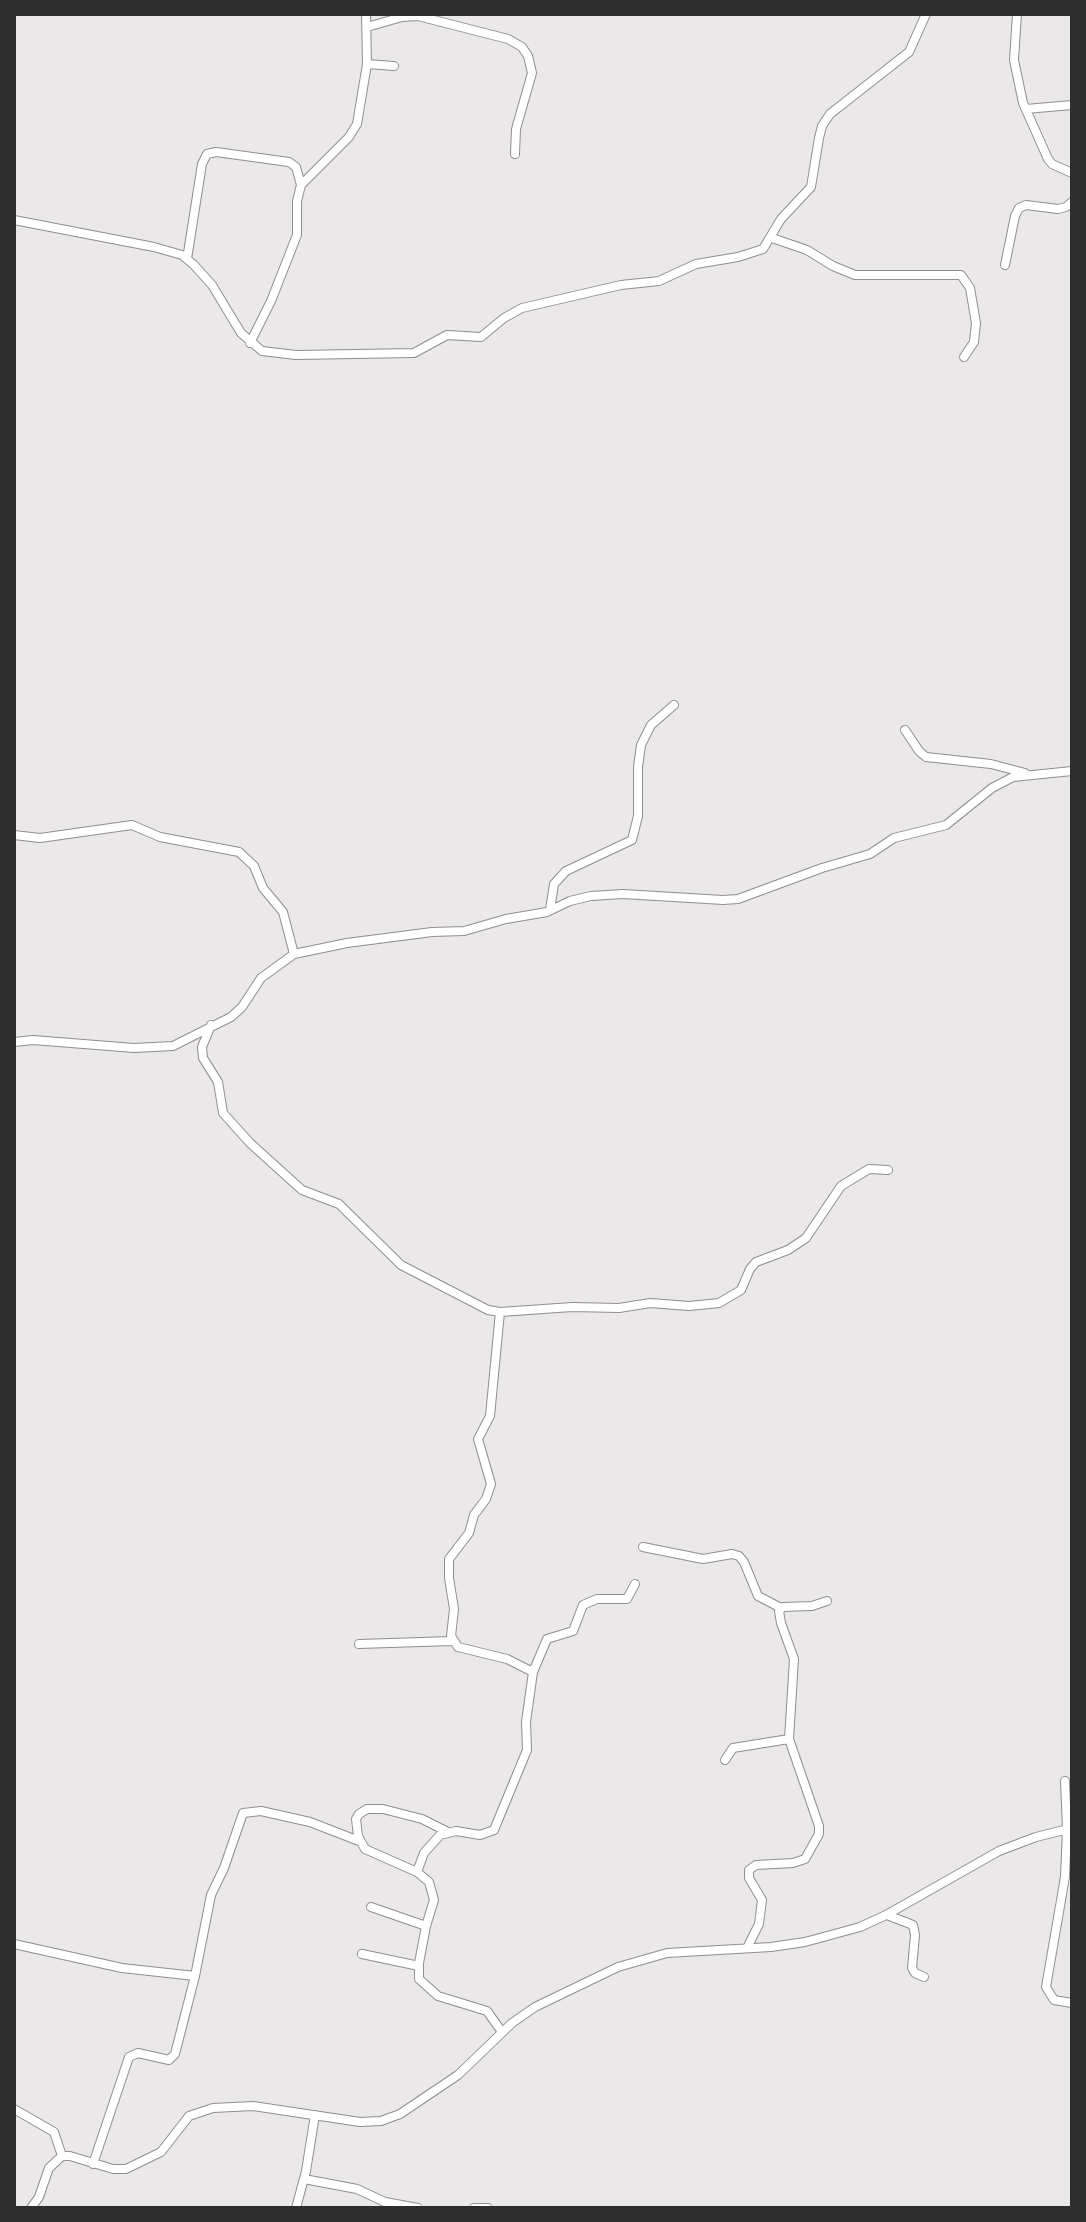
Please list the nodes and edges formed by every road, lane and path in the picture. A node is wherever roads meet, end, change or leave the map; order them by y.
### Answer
1 (366, 14) edge
2 (926, 14) edge
3 (1017, 14) edge
4 (367, 27) junction
5 (367, 64) junction
6 (394, 66) dead end
7 (1072, 105) edge
8 (1026, 109) junction
9 (515, 154) dead end
10 (1072, 173) edge
11 (301, 185) junction
12 (1072, 202) edge
13 (14, 220) edge
14 (772, 238) junction
15 (187, 259) junction
16 (1005, 265) dead end
17 (250, 343) junction
18 (964, 357) dead end
19 (674, 705) dead end
20 (905, 730) dead end
21 (1072, 771) edge
22 (1026, 774) junction
23 (14, 835) edge
24 (550, 910) junction
25 (294, 954) junction
26 (211, 1025) junction
27 (14, 1042) edge
28 (888, 1170) dead end
29 (500, 1312) junction
30 (643, 1547) dead end
31 (635, 1584) dead end
32 (827, 1601) dead end
33 (781, 1608) junction
34 (452, 1641) junction
35 (359, 1644) dead end
36 (533, 1672) junction
37 (789, 1739) junction
38 (725, 1760) dead end
39 (1065, 1781) dead end
40 (1070, 1829) edge
41 (448, 1832) junction
42 (359, 1841) junction
43 (417, 1872) junction
44 (371, 1907) dead end
45 (886, 1915) junction
46 (426, 1926) junction
47 (14, 1944) edge
48 (747, 1948) junction
49 (362, 1954) dead end
50 (419, 1966) junction
51 (195, 1976) junction
52 (924, 1977) dead end
53 (1072, 2003) edge
54 (501, 2030) junction
55 (14, 2109) edge
56 (315, 2115) junction
57 (62, 2156) junction
58 (93, 2164) junction
59 (304, 2179) junction
60 (33, 2208) edge
61 (296, 2208) edge
62 (418, 2208) edge
63 (474, 2208) edge
64 (488, 2208) edge

1 - 4 street
2 - 14 street
3 - 8 street
4 - 5 street
4 - 9 street
5 - 6 street
5 - 11 street
7 - 8 street
8 - 10 street
11 - 15 street
11 - 17 street
12 - 16 street
13 - 15 street
14 - 17 street
14 - 18 street
15 - 17 street
19 - 24 street
20 - 22 street
21 - 22 street
22 - 24 street
23 - 25 street
24 - 25 street
25 - 26 street
26 - 27 street
26 - 29 street
28 - 29 street
29 - 34 street
30 - 33 street
31 - 36 street
32 - 33 street
33 - 37 street
34 - 35 street
34 - 36 street
36 - 41 street
37 - 38 street
37 - 48 street
39 - 40 street
40 - 45 street
40 - 53 street
41 - 42 street
41 - 43 street
42 - 43 street
42 - 51 street
43 - 46 street
44 - 46 street
45 - 48 street
45 - 52 street
46 - 50 street
47 - 51 street
48 - 54 street
49 - 50 street
50 - 54 street
51 - 58 street
54 - 56 street
55 - 57 street
56 - 58 street
56 - 59 street
57 - 58 street
57 - 60 street
59 - 61 street
59 - 62 street
63 - 64 street

